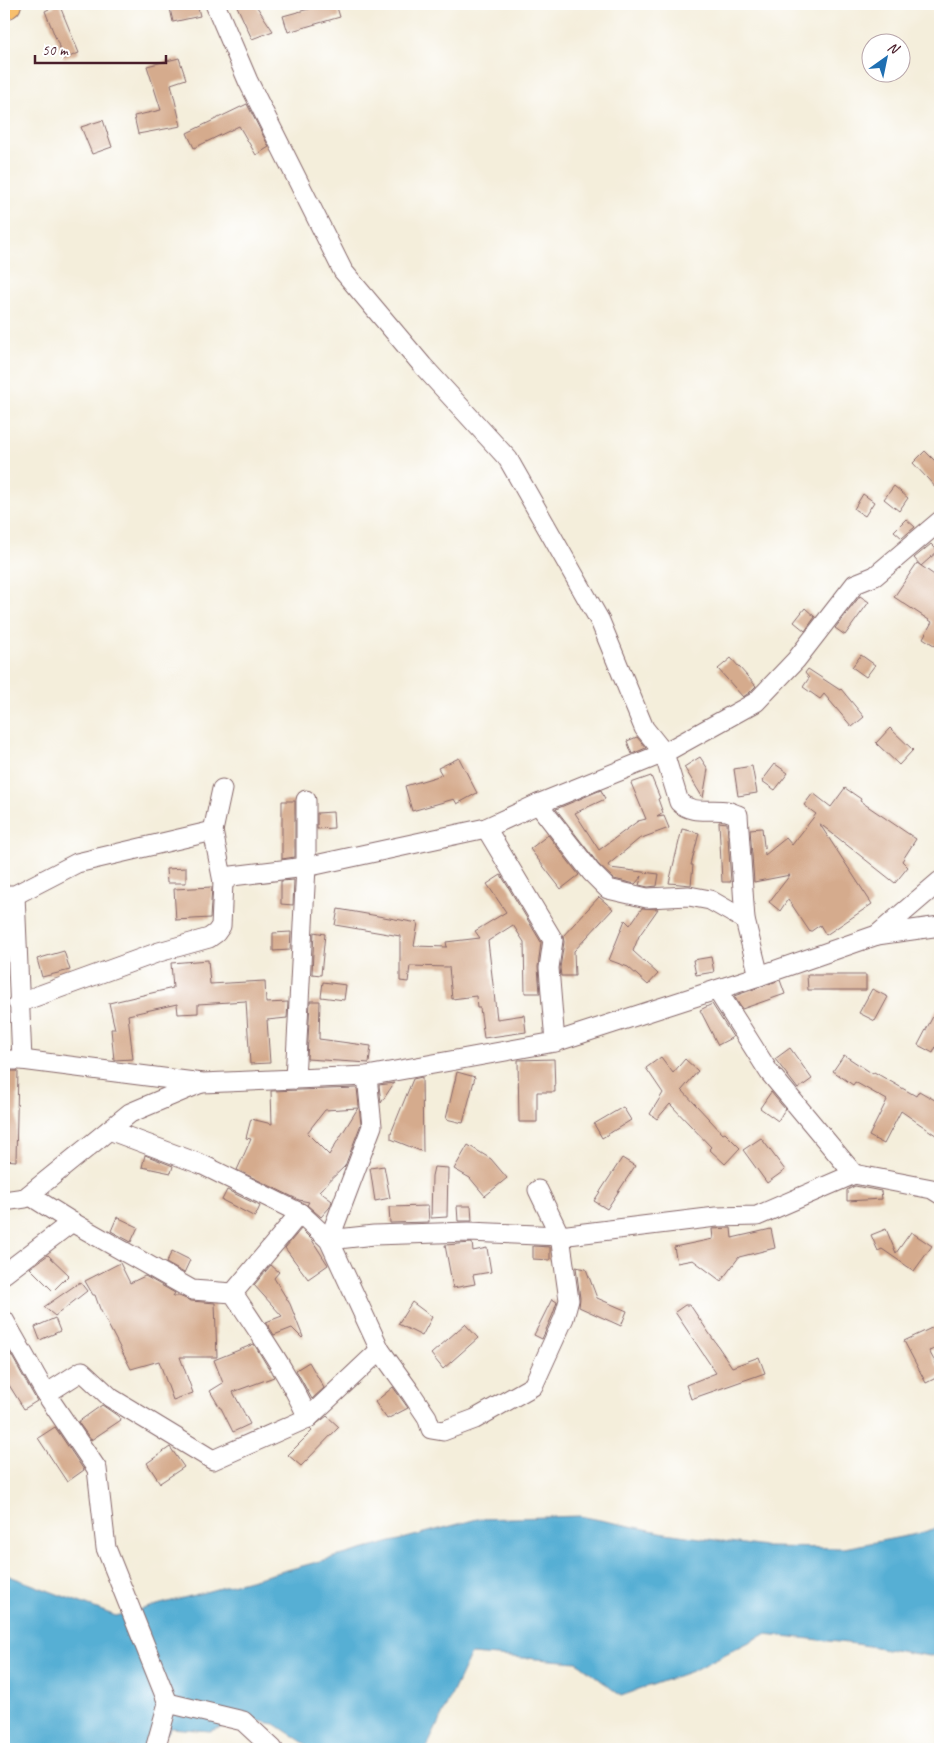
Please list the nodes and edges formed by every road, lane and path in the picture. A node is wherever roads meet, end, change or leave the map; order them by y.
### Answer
1 (215, 4) edge
2 (940, 521) edge
3 (664, 753) junction
4 (222, 789) dead end
5 (306, 800) dead end
6 (538, 804) junction
7 (486, 828) junction
8 (213, 831) junction
9 (306, 867) junction
10 (940, 881) edge
11 (223, 882) junction
12 (9, 895) edge
13 (745, 920) junction
14 (940, 926) edge
15 (877, 935) junction
16 (759, 976) junction
17 (717, 990) junction
18 (18, 1003) junction
19 (555, 1042) junction
20 (13, 1060) edge
21 (367, 1076) junction
22 (295, 1079) junction
23 (202, 1083) junction
24 (109, 1130) junction
25 (854, 1174) junction
26 (538, 1190) dead end
27 (940, 1194) edge
28 (29, 1195) junction
29 (4, 1200) edge
30 (300, 1213) junction
31 (72, 1222) junction
32 (560, 1236) junction
33 (329, 1240) junction
34 (4, 1274) edge
35 (233, 1293) junction
36 (4, 1320) edge
37 (380, 1350) junction
38 (46, 1394) junction
39 (308, 1418) junction
40 (168, 1703) junction
41 (156, 1749) edge
42 (273, 1749) edge

1 - 3 street
2 - 3 street
3 - 6 street
3 - 13 street
4 - 8 street
5 - 9 street
6 - 7 street
6 - 13 street
7 - 9 street
7 - 19 street
8 - 11 street
8 - 12 street
9 - 11 street
9 - 22 street
10 - 15 street
11 - 18 street
12 - 18 street
13 - 16 street
14 - 15 street
15 - 16 street
16 - 17 street
17 - 19 street
17 - 25 street
18 - 20 street
19 - 21 street
20 - 23 street
21 - 22 street
21 - 33 street
22 - 23 street
23 - 24 street
24 - 28 street
24 - 30 street
25 - 27 street
25 - 32 street
26 - 32 street
28 - 29 street
28 - 31 street
30 - 33 street
30 - 35 street
31 - 34 street
31 - 35 street
32 - 33 street
32 - 37 street
33 - 37 street
35 - 39 street
36 - 38 street
37 - 39 street
38 - 39 street
38 - 40 street
40 - 41 street
40 - 42 street

